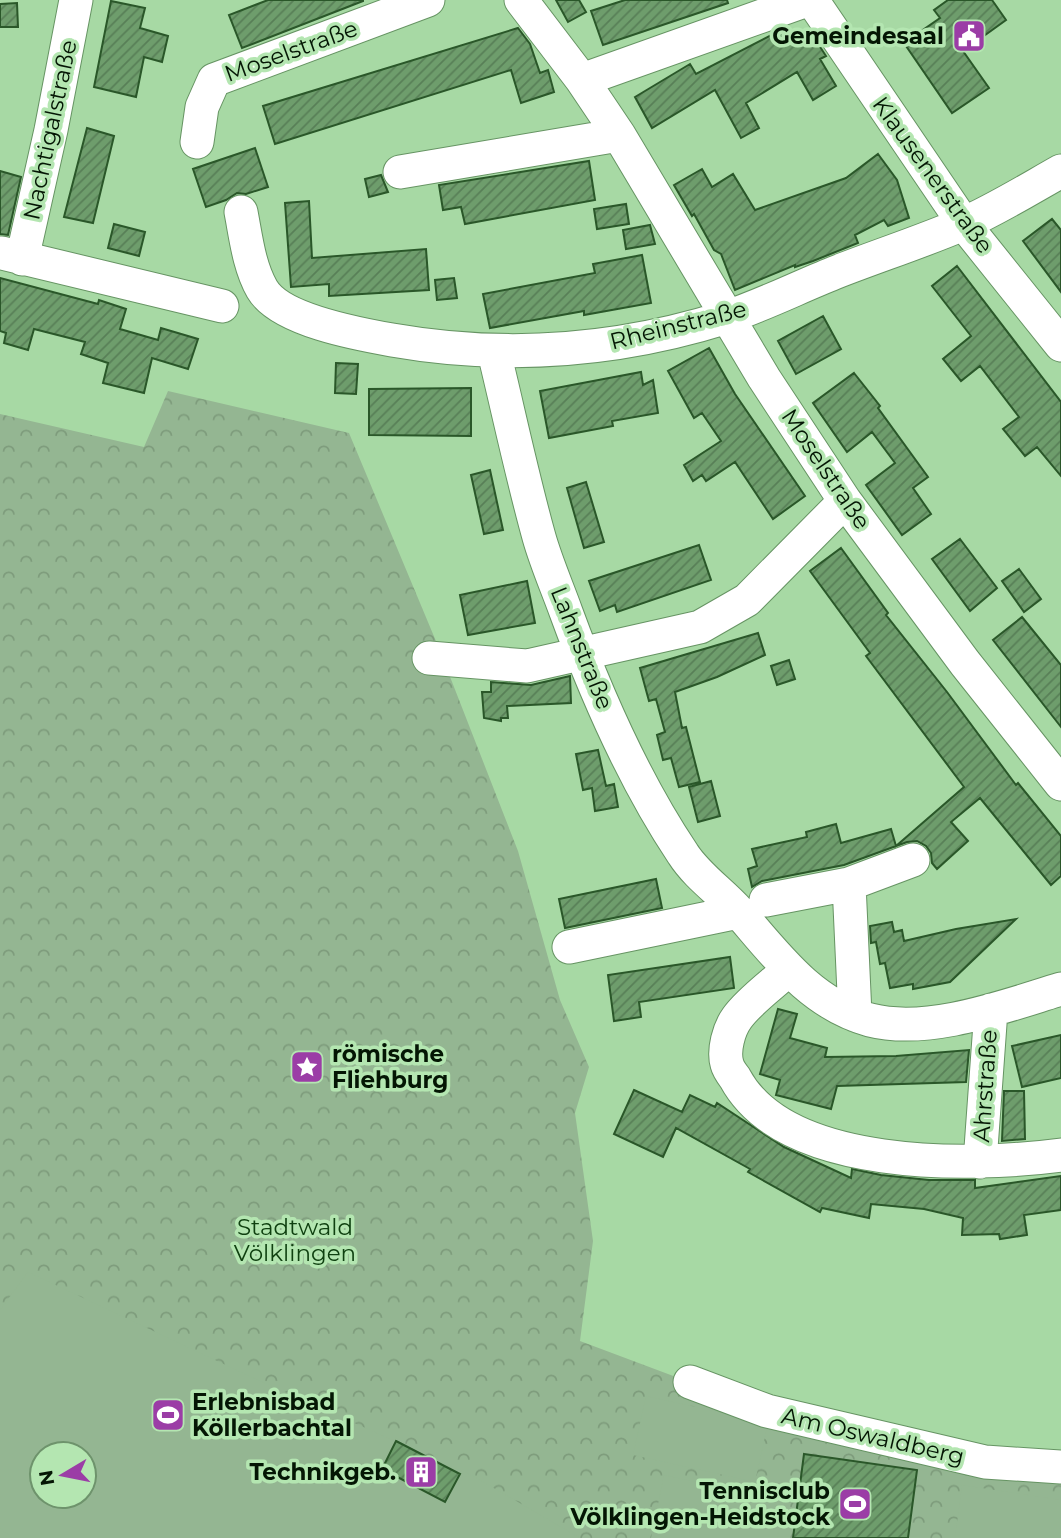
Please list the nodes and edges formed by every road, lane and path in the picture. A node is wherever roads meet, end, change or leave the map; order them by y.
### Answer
1 (76, 0) edge
2 (428, 0) edge
3 (521, 0) edge
4 (809, 0) edge
5 (582, 80) junction
6 (619, 135) junction
7 (197, 142) dead end
8 (1061, 171) edge
9 (400, 172) dead end
10 (241, 212) dead end
11 (964, 224) junction
12 (11, 256) edge
13 (222, 306) dead end
14 (727, 317) junction
15 (1061, 345) edge
16 (494, 352) junction
17 (845, 501) junction
18 (582, 654) junction
19 (429, 658) dead end
20 (1061, 785) edge
21 (913, 860) dead end
22 (849, 884) junction
23 (752, 906) junction
24 (569, 947) dead end
25 (788, 970) junction
26 (1061, 989) edge
27 (990, 1010) junction
28 (855, 1015) junction
29 (1061, 1155) edge
30 (980, 1162) junction
31 (690, 1381) dead end
32 (1061, 1467) edge

1 - 12 street, Nachtigalstraße
2 - 7 street, Moselstraße
3 - 5 street, Moselstraße
4 - 5 street
4 - 11 street, Klausenerstraße
5 - 6 street, Moselstraße
6 - 9 street
6 - 14 street, Moselstraße
8 - 11 street, Rheinstraße
10 - 16 street, Rheinstraße
11 - 14 street, Rheinstraße
11 - 15 street, Klausenerstraße
12 - 13 street
14 - 16 street, Rheinstraße
14 - 17 street, Moselstraße
16 - 18 street, Lahnstraße
17 - 18 street
17 - 20 street, Moselstraße
18 - 19 street
18 - 23 street, Lahnstraße
21 - 22 street
22 - 23 street
22 - 28 street
23 - 24 street
23 - 25 street, Lahnstraße
25 - 28 street, Lahnstraße
25 - 30 street, Ahrstraße
26 - 27 street, Lahnstraße
27 - 28 street, Lahnstraße
27 - 30 street, Ahrstraße
29 - 30 street, Ahrstraße
31 - 32 street, Am Oswaldberg

